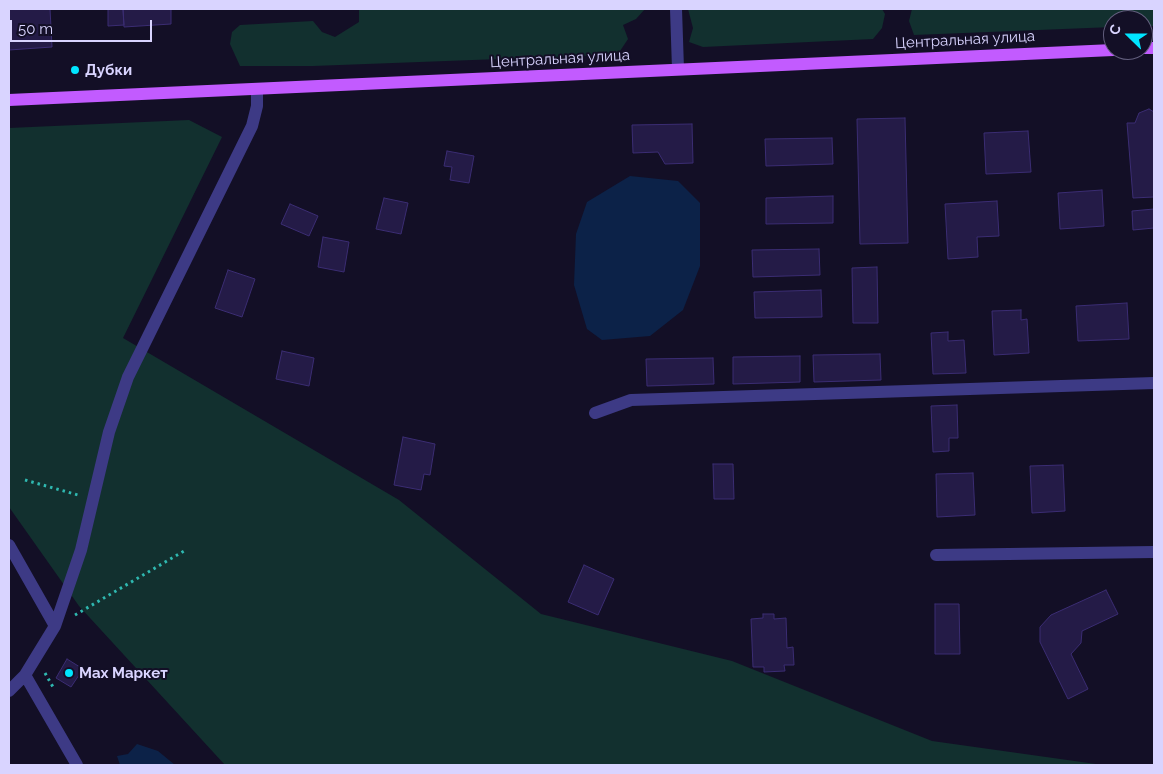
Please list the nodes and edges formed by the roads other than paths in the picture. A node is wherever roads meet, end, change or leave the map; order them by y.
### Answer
1 (676, 9) edge
2 (1103, 50) edge
3 (678, 69) junction
4 (257, 89) junction
5 (9, 100) edge
6 (1154, 384) edge
7 (595, 413) dead end
8 (9, 545) edge
9 (1154, 552) edge
10 (936, 555) dead end
11 (55, 626) junction
12 (25, 675) junction
13 (9, 691) edge
14 (77, 765) edge

1 - 3 street
2 - 3 main road, Центральная улица
3 - 4 main road, Центральная улица
4 - 5 main road, Центральная улица
4 - 11 street
6 - 7 street
8 - 11 street
9 - 10 street
11 - 12 street
12 - 13 street
12 - 14 street

